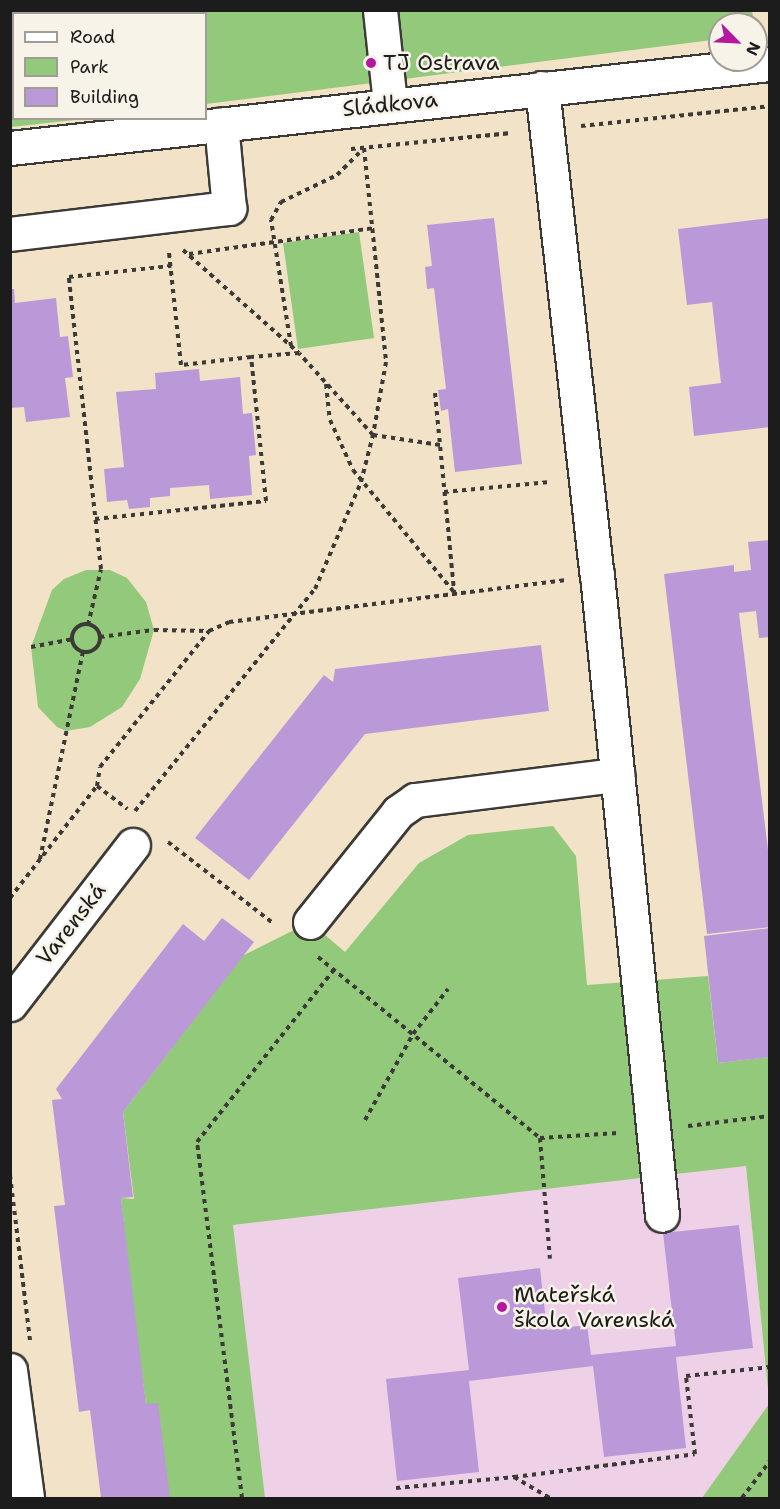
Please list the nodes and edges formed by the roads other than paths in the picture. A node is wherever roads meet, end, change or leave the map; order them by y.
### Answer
1 (380, 10) edge
2 (770, 64) edge
3 (542, 88) junction
4 (390, 104) junction
5 (221, 124) junction
6 (10, 148) edge
7 (10, 234) edge
8 (616, 775) junction
9 (142, 829) road end
10 (301, 930) road end
11 (10, 1004) edge
12 (662, 1215) dead end
13 (10, 1370) edge
14 (27, 1498) edge

1 - 4 street
2 - 3 street, Sládkova
3 - 4 street, Sládkova
3 - 8 street
4 - 5 street, Sládkova
5 - 6 street, Sládkova
5 - 7 street
8 - 10 street
8 - 12 street
9 - 11 street, Varenská
13 - 14 street

